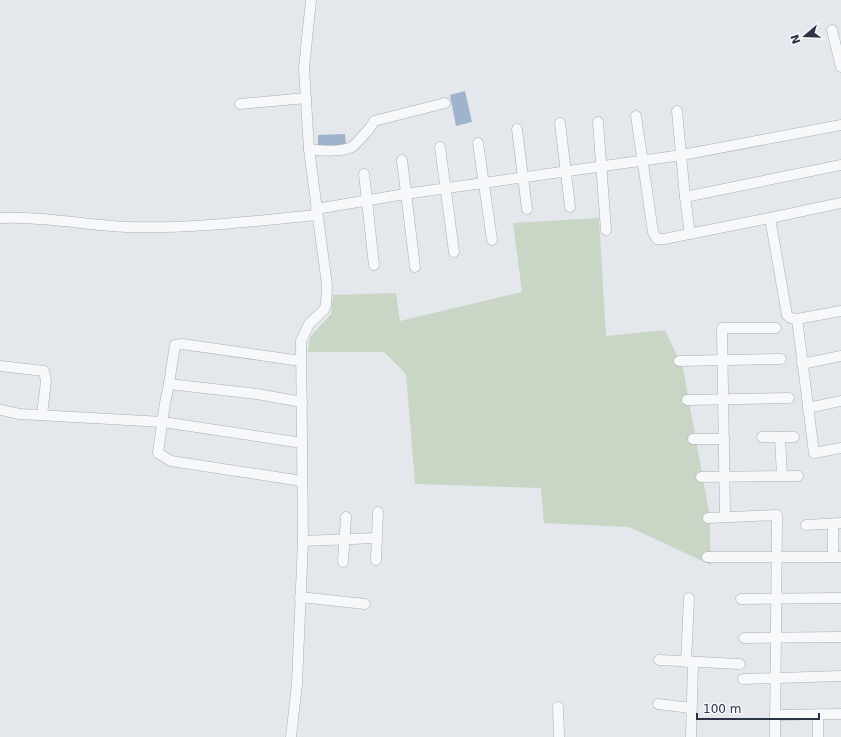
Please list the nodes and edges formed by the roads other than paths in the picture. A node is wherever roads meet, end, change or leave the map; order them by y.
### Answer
1 (311, 0) edge
2 (832, 30) dead end
3 (841, 66) edge
4 (306, 98) junction
5 (445, 103) dead end
6 (240, 104) dead end
7 (677, 111) dead end
8 (636, 116) dead end
9 (598, 122) dead end
10 (560, 123) dead end
11 (841, 125) edge
12 (517, 129) dead end
13 (478, 143) dead end
14 (440, 147) dead end
15 (309, 149) junction
16 (682, 155) junction
17 (402, 160) dead end
18 (643, 160) junction
19 (841, 165) edge
20 (601, 166) junction
21 (565, 171) junction
22 (364, 174) dead end
23 (523, 177) junction
24 (484, 183) junction
25 (446, 188) junction
26 (405, 194) junction
27 (685, 197) junction
28 (368, 200) junction
29 (841, 203) edge
30 (570, 207) dead end
31 (527, 209) dead end
32 (317, 212) junction
33 (0, 218) edge
34 (770, 218) junction
35 (606, 230) dead end
36 (690, 234) junction
37 (492, 240) dead end
38 (454, 252) dead end
39 (374, 265) dead end
40 (415, 267) dead end
41 (841, 310) edge
42 (797, 320) junction
43 (776, 328) dead end
44 (841, 356) edge
45 (781, 359) dead end
46 (722, 360) junction
47 (301, 361) junction
48 (679, 361) dead end
49 (802, 364) junction
50 (0, 366) edge
51 (169, 384) junction
52 (789, 398) dead end
53 (723, 399) junction
54 (687, 400) dead end
55 (841, 401) edge
56 (302, 402) junction
57 (808, 408) junction
58 (0, 410) edge
59 (42, 415) junction
60 (163, 422) junction
61 (762, 437) dead end
62 (780, 437) junction
63 (794, 437) dead end
64 (693, 439) dead end
65 (724, 439) junction
66 (302, 443) junction
67 (841, 448) edge
68 (782, 476) junction
69 (798, 476) dead end
70 (701, 477) dead end
71 (724, 477) junction
72 (302, 481) junction
73 (378, 512) dead end
74 (346, 517) dead end
75 (724, 517) junction
76 (708, 518) dead end
77 (837, 523) edge
78 (806, 525) dead end
79 (376, 538) junction
80 (345, 539) junction
81 (303, 541) junction
82 (707, 557) dead end
83 (777, 557) junction
84 (837, 557) edge
85 (376, 560) dead end
86 (343, 562) dead end
87 (300, 597) junction
88 (689, 598) dead end
89 (841, 598) edge
90 (741, 599) dead end
91 (776, 599) junction
92 (366, 604) dead end
93 (841, 636) edge
94 (744, 638) dead end
95 (776, 638) junction
96 (659, 660) dead end
97 (690, 663) junction
98 (740, 664) dead end
99 (841, 676) edge
100 (775, 678) junction
101 (743, 679) dead end
102 (658, 704) dead end
103 (558, 707) dead end
104 (691, 708) junction
105 (818, 714) junction
106 (841, 714) edge
107 (775, 715) junction
108 (291, 737) edge
109 (559, 737) edge
110 (691, 737) edge
111 (775, 737) edge
112 (818, 737) edge

1 - 4 street
2 - 3 street
4 - 6 street
4 - 15 street
5 - 15 street
7 - 16 street
8 - 18 street
9 - 20 street
10 - 21 street
11 - 16 street
12 - 23 street
13 - 24 street
14 - 25 street
15 - 32 street
16 - 18 street
16 - 27 street
17 - 26 street
18 - 20 street
18 - 36 street
19 - 27 street
20 - 21 street
20 - 35 street
21 - 23 street
21 - 30 street
22 - 28 street
23 - 24 street
23 - 31 street
24 - 25 street
24 - 37 street
25 - 26 street
25 - 38 street
26 - 28 street
26 - 40 street
27 - 36 street
28 - 32 street
28 - 39 street
29 - 34 street
32 - 33 street
32 - 47 street
34 - 36 street
34 - 42 street
41 - 42 street
42 - 49 street
43 - 46 street
44 - 49 street
45 - 46 street
46 - 48 street
46 - 53 street
47 - 51 street
47 - 56 street
49 - 57 street
50 - 59 street
51 - 56 street
51 - 60 street
52 - 53 street
53 - 54 street
53 - 65 street
55 - 57 street
56 - 66 street
57 - 67 street
58 - 59 street
59 - 60 street
60 - 66 street
60 - 72 street
61 - 62 street
62 - 63 street
62 - 68 street
64 - 65 street
65 - 71 street
66 - 72 street
68 - 69 street
68 - 71 street
70 - 71 street
71 - 75 street
72 - 81 street
73 - 79 street
74 - 80 street
75 - 76 street
75 - 83 street
77 - 78 street
77 - 84 street
79 - 80 street
79 - 85 street
80 - 81 street
80 - 86 street
81 - 87 street
82 - 83 street
83 - 84 street
83 - 91 street
87 - 92 street
87 - 108 street
88 - 97 street
89 - 91 street
90 - 91 street
91 - 95 street
93 - 95 street
94 - 95 street
95 - 100 street
96 - 97 street
97 - 98 street
97 - 104 street
99 - 100 street
100 - 101 street
100 - 107 street
102 - 104 street
103 - 109 street
104 - 110 street
105 - 106 street
105 - 107 street
105 - 112 street
107 - 111 street

